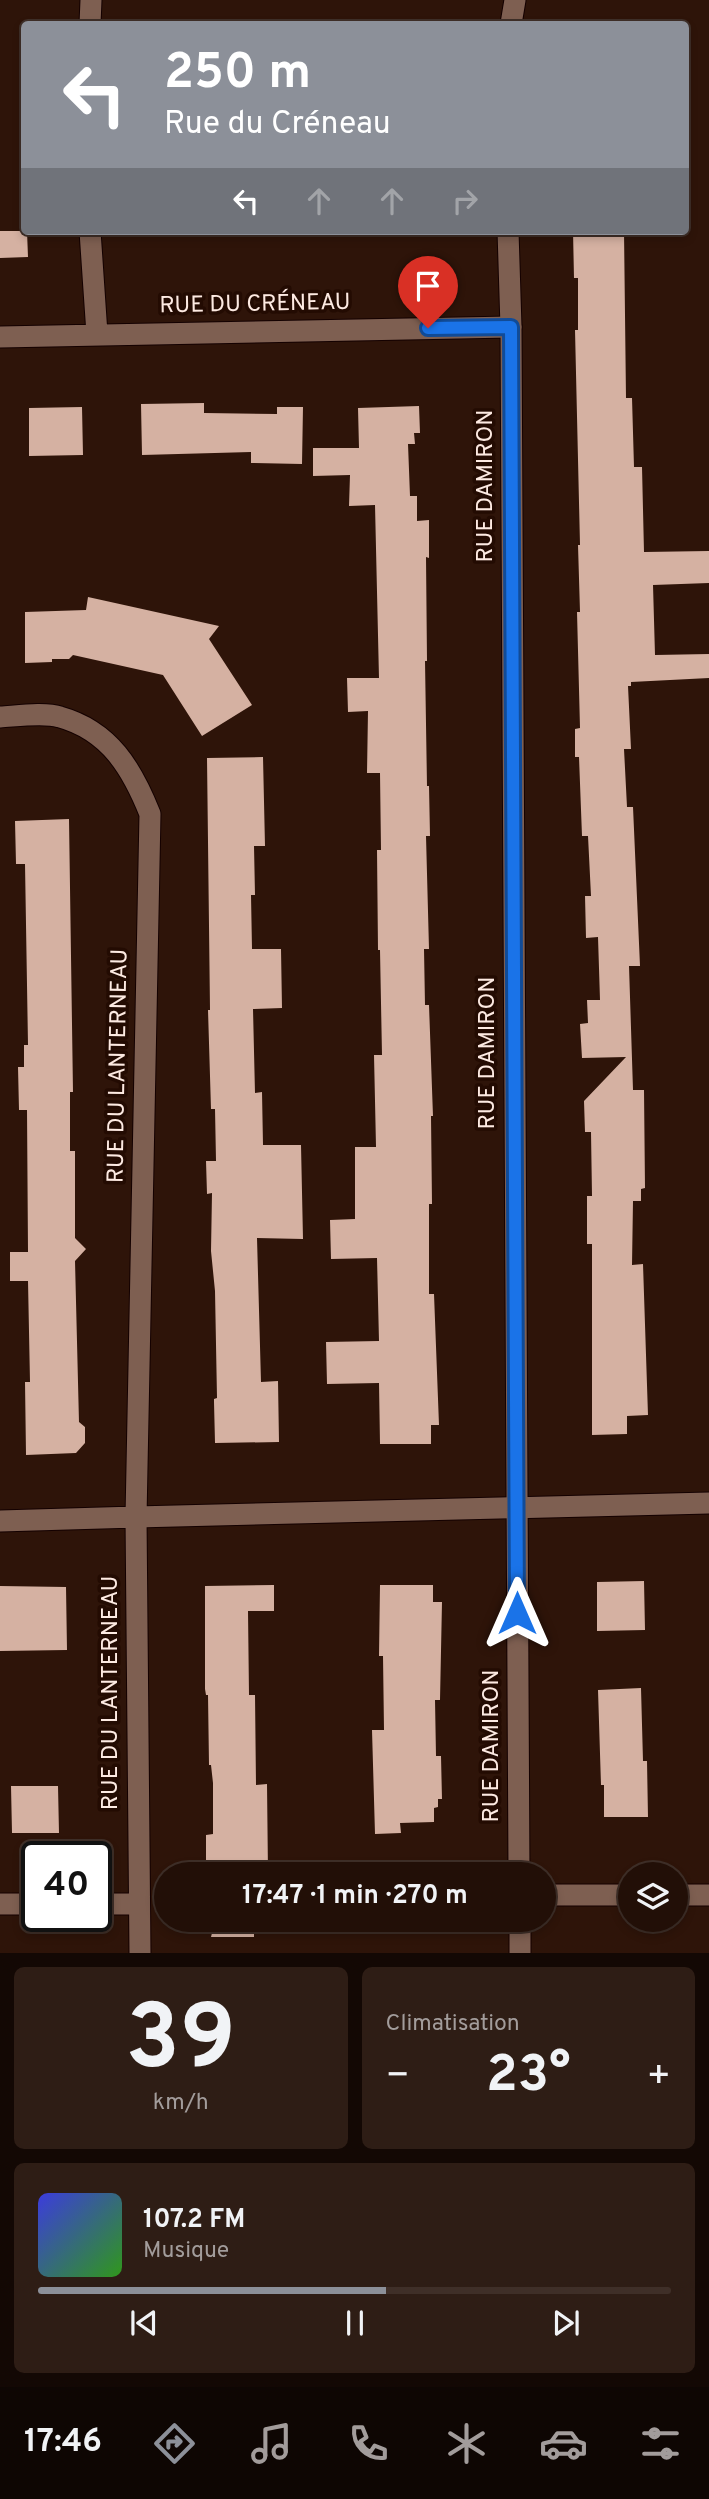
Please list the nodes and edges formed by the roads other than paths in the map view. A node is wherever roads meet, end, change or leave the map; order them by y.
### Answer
1 (91, 0) edge
2 (515, 0) edge
3 (90, 21) edge
4 (512, 21) edge
5 (90, 235) edge
6 (508, 235) edge
7 (511, 327) junction
8 (97, 334) junction
9 (0, 337) edge
10 (0, 716) edge
11 (709, 1503) edge
12 (516, 1508) junction
13 (136, 1517) junction
14 (0, 1521) edge
15 (519, 1862) edge
16 (556, 1895) edge
17 (618, 1895) edge
18 (688, 1895) edge
19 (709, 1895) edge
20 (0, 1904) edge
21 (21, 1904) edge
22 (112, 1904) edge
23 (139, 1904) junction
24 (520, 1932) edge
25 (140, 1953) edge
26 (520, 1953) edge

1 - 3 street
2 - 4 street
5 - 8 street
6 - 7 street, RUE DAMIRON
7 - 8 street, RUE DU CRÉNEAU
7 - 12 street, RUE DAMIRON
8 - 9 street, RUE DU CRÉNEAU
10 - 13 street, RUE DU LANTERNEAU
11 - 12 street
12 - 13 street
12 - 15 street, RUE DAMIRON
13 - 14 street
13 - 23 street, RUE DU LANTERNEAU
16 - 17 street
18 - 19 street
20 - 21 street
22 - 23 street
23 - 25 street, RUE DU LANTERNEAU
24 - 26 street

